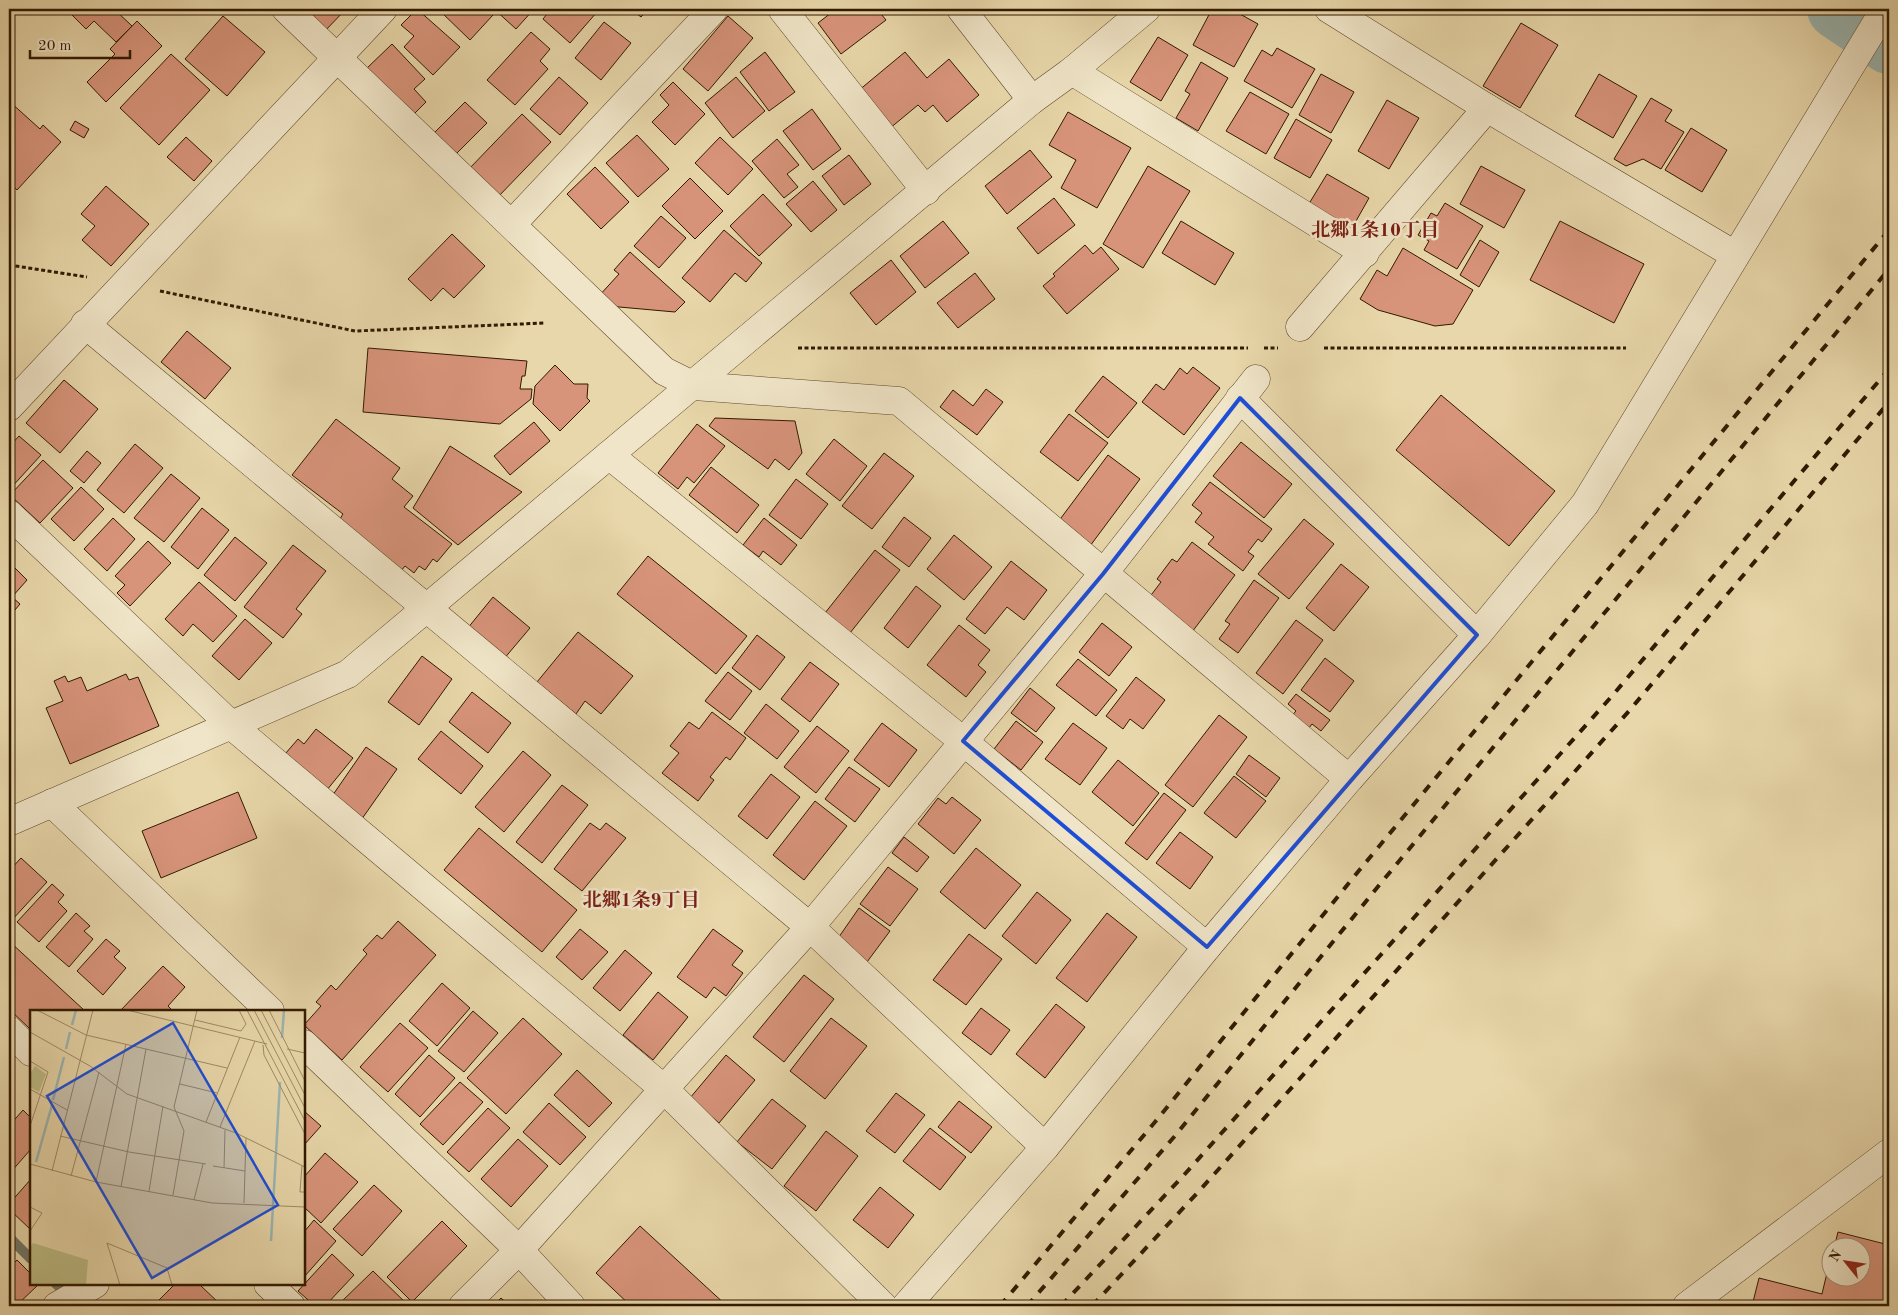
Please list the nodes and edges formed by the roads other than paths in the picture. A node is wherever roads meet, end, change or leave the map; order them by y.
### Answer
1 (286, 9) edge
2 (383, 9) edge
3 (714, 9) edge
4 (782, 9) edge
5 (961, 9) edge
6 (1146, 9) edge
7 (1328, 9) edge
8 (1885, 9) edge
9 (338, 58) junction
10 (1072, 71) junction
11 (1032, 100) junction
12 (1487, 108) junction
13 (926, 191) junction
14 (512, 224) junction
15 (1365, 253) junction
16 (1735, 255) junction
17 (85, 324) junction
18 (1293, 337) road end
19 (694, 386) junction
20 (9, 407) edge
21 (609, 455) junction
22 (9, 514) edge
23 (1103, 574) junction
24 (428, 608) junction
25 (1477, 635) junction
26 (230, 725) junction
27 (963, 741) junction
28 (1349, 779) junction
29 (52, 803) junction
30 (9, 822) edge
31 (810, 927) junction
32 (1207, 948) junction
33 (269, 1010) edge
34 (9, 1030) edge
35 (305, 1045) edge
36 (30, 1051) edge
37 (664, 1089) junction
38 (1045, 1147) junction
39 (1889, 1152) edge
40 (519, 1250) junction
41 (93, 1285) edge
42 (269, 1285) edge
43 (57, 1306) edge
44 (291, 1306) edge
45 (463, 1306) edge
46 (571, 1306) edge
47 (883, 1306) edge
48 (906, 1306) edge
49 (1687, 1306) edge

1 - 9 street
2 - 9 street
3 - 14 street
4 - 13 street
5 - 11 street
6 - 10 street
7 - 12 street
8 - 16 street
9 - 14 street
9 - 17 street
10 - 11 street
10 - 15 street
11 - 13 street
12 - 15 street
12 - 16 street
13 - 19 street
14 - 19 street
15 - 18 street
16 - 25 street
17 - 20 street
17 - 24 street
19 - 21 street
19 - 23 street
21 - 24 street
21 - 27 street
22 - 26 street
23 - 25 street
23 - 27 street
23 - 28 street
24 - 26 street
24 - 31 street
25 - 28 street
26 - 29 street
26 - 37 street
27 - 31 street
27 - 32 street
28 - 32 street
29 - 30 street
29 - 33 street
31 - 37 street
31 - 38 street
32 - 38 street
34 - 36 street
35 - 40 street
37 - 40 street
37 - 47 street
38 - 48 street
39 - 49 street
40 - 45 street
40 - 46 street
41 - 43 street
42 - 44 street

